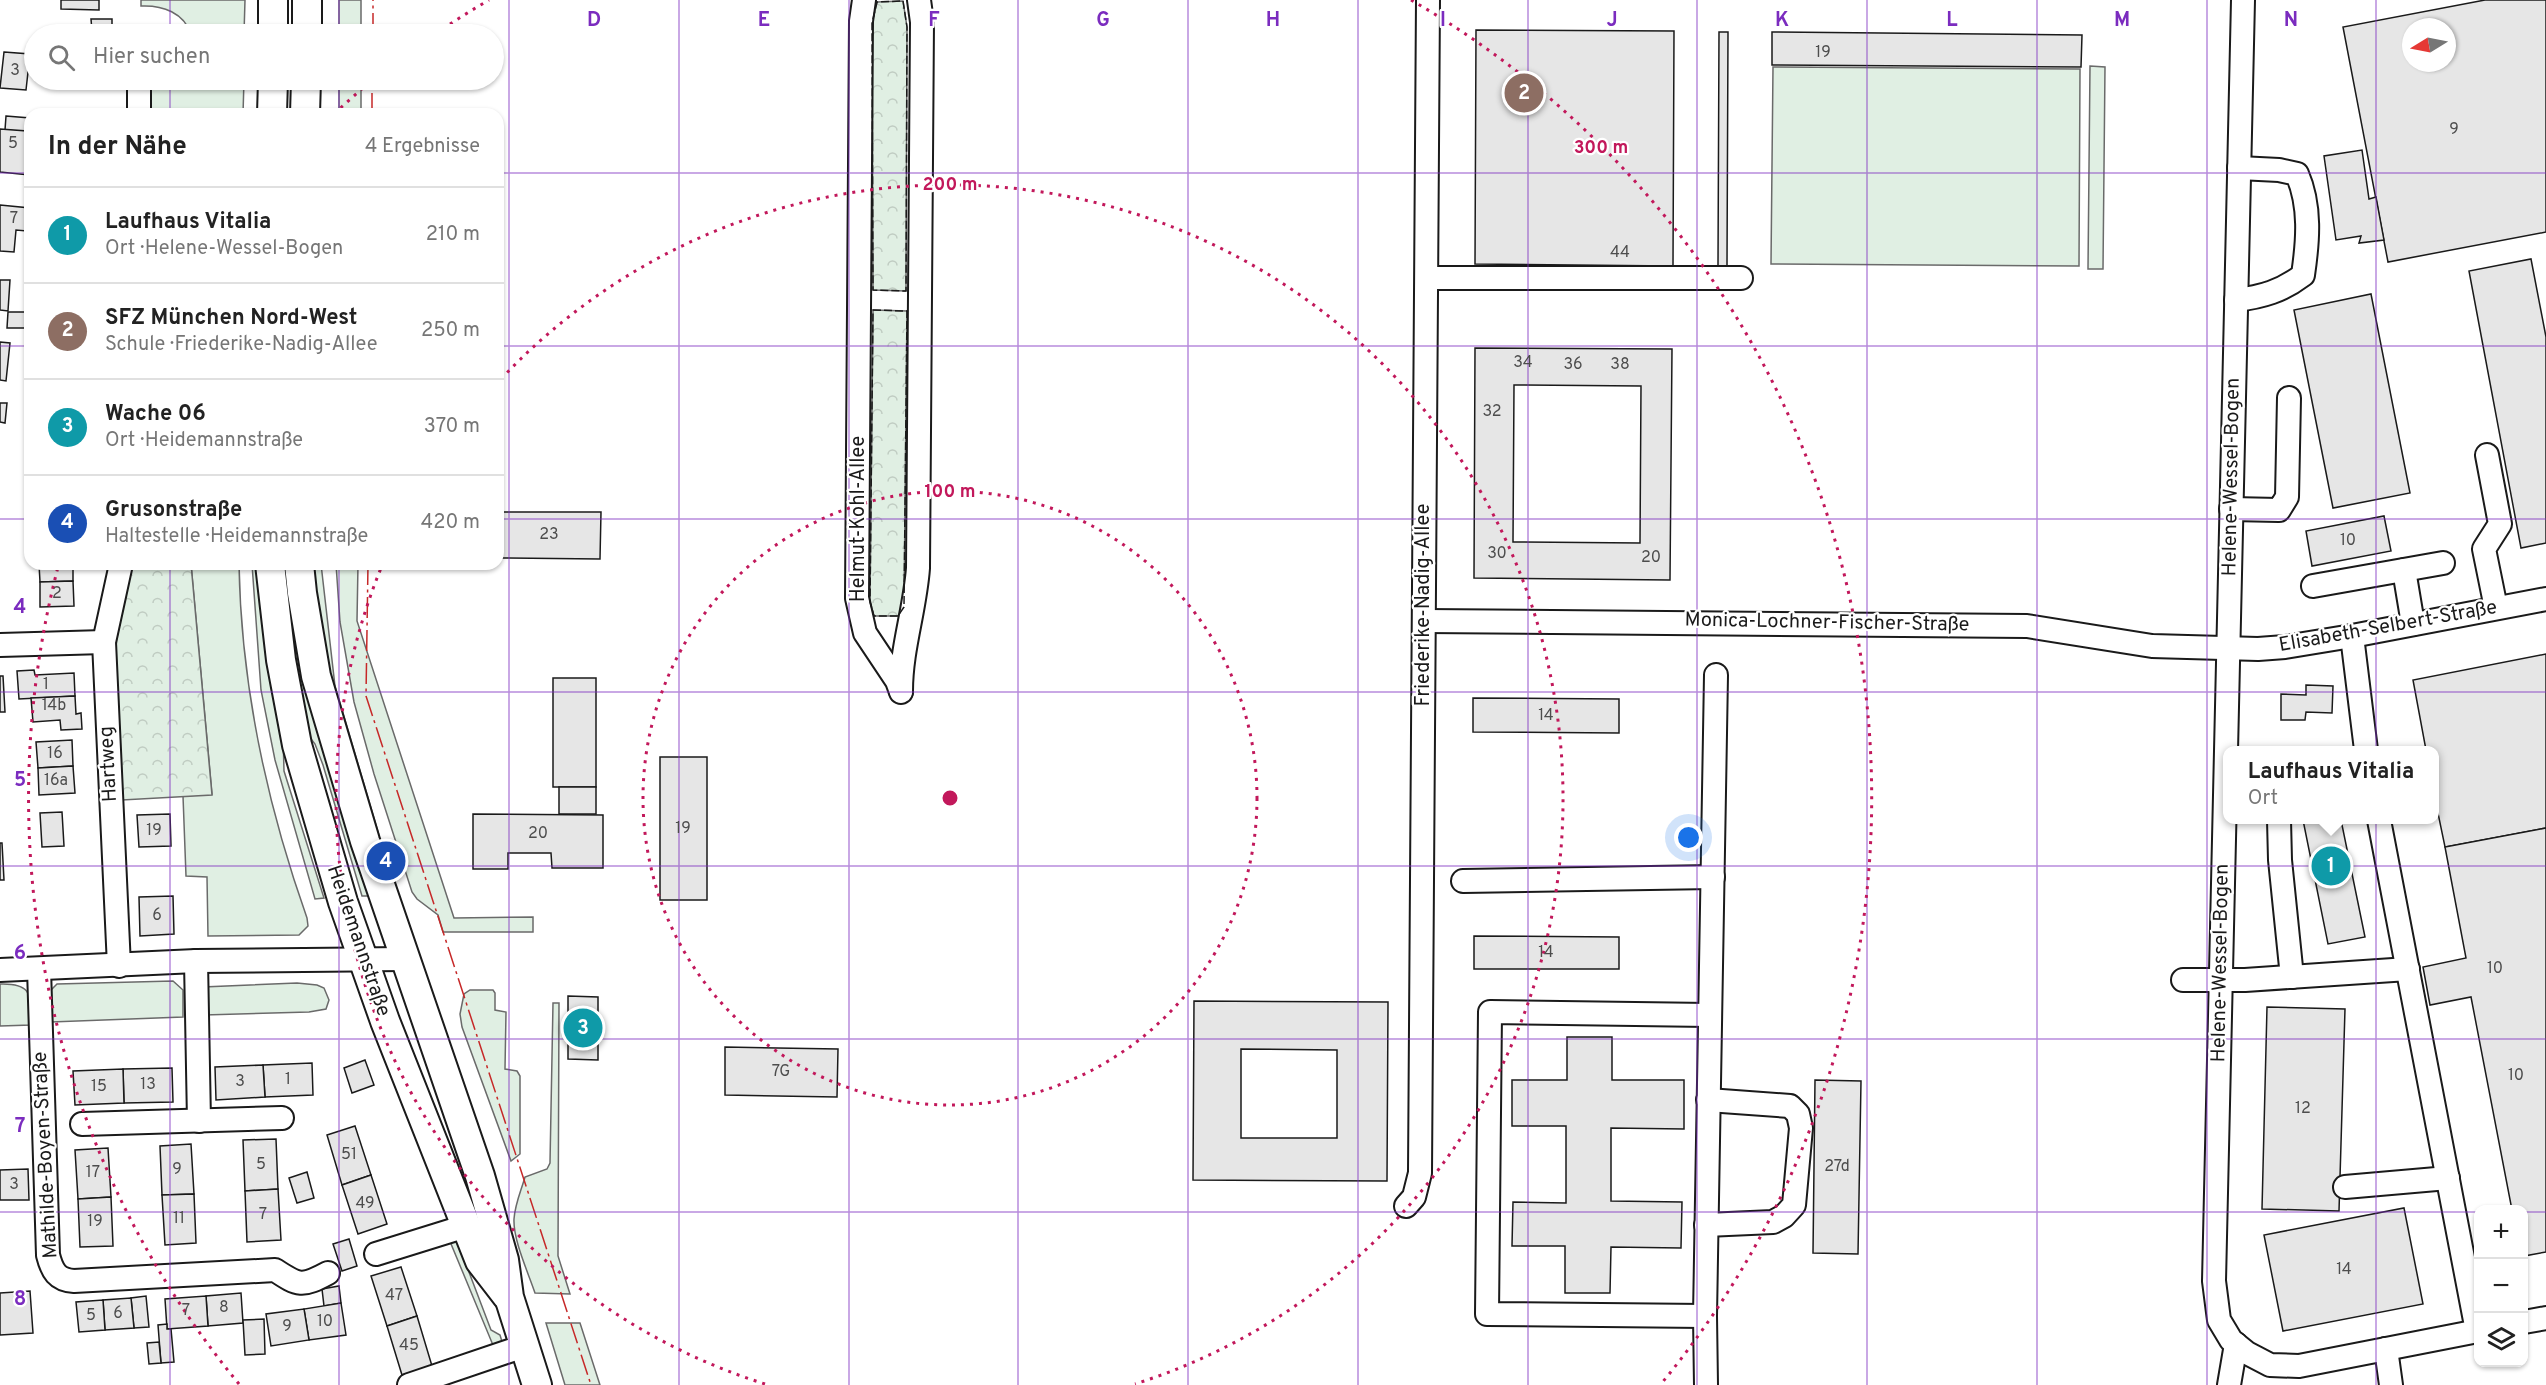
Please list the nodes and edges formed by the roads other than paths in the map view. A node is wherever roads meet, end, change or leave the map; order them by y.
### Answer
1 (273, 0) edge
2 (307, 0) edge
3 (864, 0) edge
4 (919, 0) edge
5 (1428, 0) edge
6 (2243, 0) edge
7 (273, 24) edge
8 (307, 24) edge
9 (139, 90) edge
10 (273, 90) edge
11 (306, 90) edge
12 (139, 108) edge
13 (272, 108) edge
14 (305, 108) edge
15 (2239, 168) junction
16 (1426, 278) junction
17 (1742, 278) dead end
18 (2236, 300) junction
19 (2289, 398) dead end
20 (2487, 455) dead end
21 (2231, 510) junction
22 (2443, 563) dead end
23 (120, 570) edge
24 (271, 570) edge
25 (300, 570) edge
26 (2404, 570) junction
27 (2313, 586) dead end
28 (2546, 599) edge
29 (2496, 608) junction
30 (1424, 621) junction
31 (2414, 624) junction
32 (2352, 636) junction
33 (104, 642) junction
34 (0, 645) edge
35 (2228, 649) junction
36 (1716, 675) dead end
37 (2359, 745) edge
38 (2226, 746) edge
39 (2224, 824) edge
40 (2279, 824) edge
41 (2380, 824) edge
42 (1713, 877) junction
43 (1463, 881) dead end
44 (362, 958) junction
45 (404, 959) junction
46 (196, 962) junction
47 (119, 966) junction
48 (39, 969) junction
49 (2408, 969) junction
50 (0, 970) edge
51 (2292, 977) junction
52 (2183, 980) dead end
53 (2221, 980) junction
54 (1709, 1015) junction
55 (1708, 1100) junction
56 (282, 1118) dead end
57 (199, 1121) junction
58 (82, 1124) dead end
59 (2448, 1178) junction
60 (2345, 1187) dead end
61 (1406, 1206) dead end
62 (1706, 1225) junction
63 (466, 1226) junction
64 (376, 1254) dead end
65 (328, 1273) dead end
66 (509, 1297) junction
67 (2474, 1313) edge
68 (1704, 1316) junction
69 (2546, 1318) edge
70 (2528, 1321) edge
71 (2474, 1332) edge
72 (2236, 1344) junction
73 (524, 1346) junction
74 (2386, 1349) junction
75 (409, 1384) edge
76 (537, 1385) edge
77 (1706, 1385) edge
78 (2229, 1385) edge
79 (2391, 1385) edge

1 - 7 main road
2 - 8 main road
3 - 4 street, Helmut-Kohl-Allee
5 - 16 street, Friederike-Nadig-Allee
6 - 15 street, Helene-Wessel-Bogen
9 - 12 street
10 - 13 main road
11 - 14 main road
15 - 18 street, Helene-Wessel-Bogen
15 - 18 street
16 - 17 street
16 - 30 street, Friederike-Nadig-Allee
18 - 21 street, Helene-Wessel-Bogen
19 - 21 street
20 - 29 street
21 - 35 street, Helene-Wessel-Bogen
22 - 26 street
23 - 33 street, Hartweg
24 - 44 main road, Heidemannstraße
25 - 45 main road, Heidemannstraße
26 - 27 street
26 - 31 street
28 - 29 street, Elisabeth-Selbert-Straße
29 - 31 street, Elisabeth-Selbert-Straße
30 - 35 street, Monica-Lochner-Fischer-Straße
30 - 61 street, Friederike-Nadig-Allee
31 - 32 street, Elisabeth-Selbert-Straße
32 - 35 street, Elisabeth-Selbert-Straße
32 - 37 street
33 - 34 street
33 - 47 street, Hartweg
35 - 38 street, Helene-Wessel-Bogen
36 - 42 street
39 - 53 street, Helene-Wessel-Bogen
40 - 51 street
41 - 49 street
42 - 43 street
42 - 54 street
44 - 45 street
44 - 46 street
44 - 63 main road, Heidemannstraße
45 - 66 main road, Heidemannstraße
46 - 47 street
46 - 57 street
47 - 48 street
48 - 50 street
48 - 65 street, Mathilde-Boyen-Straße
49 - 51 street
49 - 59 street
51 - 53 street
52 - 53 street
53 - 72 street, Helene-Wessel-Bogen
54 - 55 street
54 - 68 street
55 - 62 street
55 - 62 street
56 - 57 street
57 - 58 street
59 - 60 street
59 - 67 street
62 - 68 street
63 - 64 street
63 - 66 main road, Heidemannstraße
66 - 73 main road, Heidemannstraße
68 - 77 street
69 - 70 street
71 - 74 street, Helene-Wessel-Bogen
72 - 74 street, Helene-Wessel-Bogen
72 - 78 street
73 - 75 street
73 - 76 main road, Heidemannstraße
74 - 79 street

